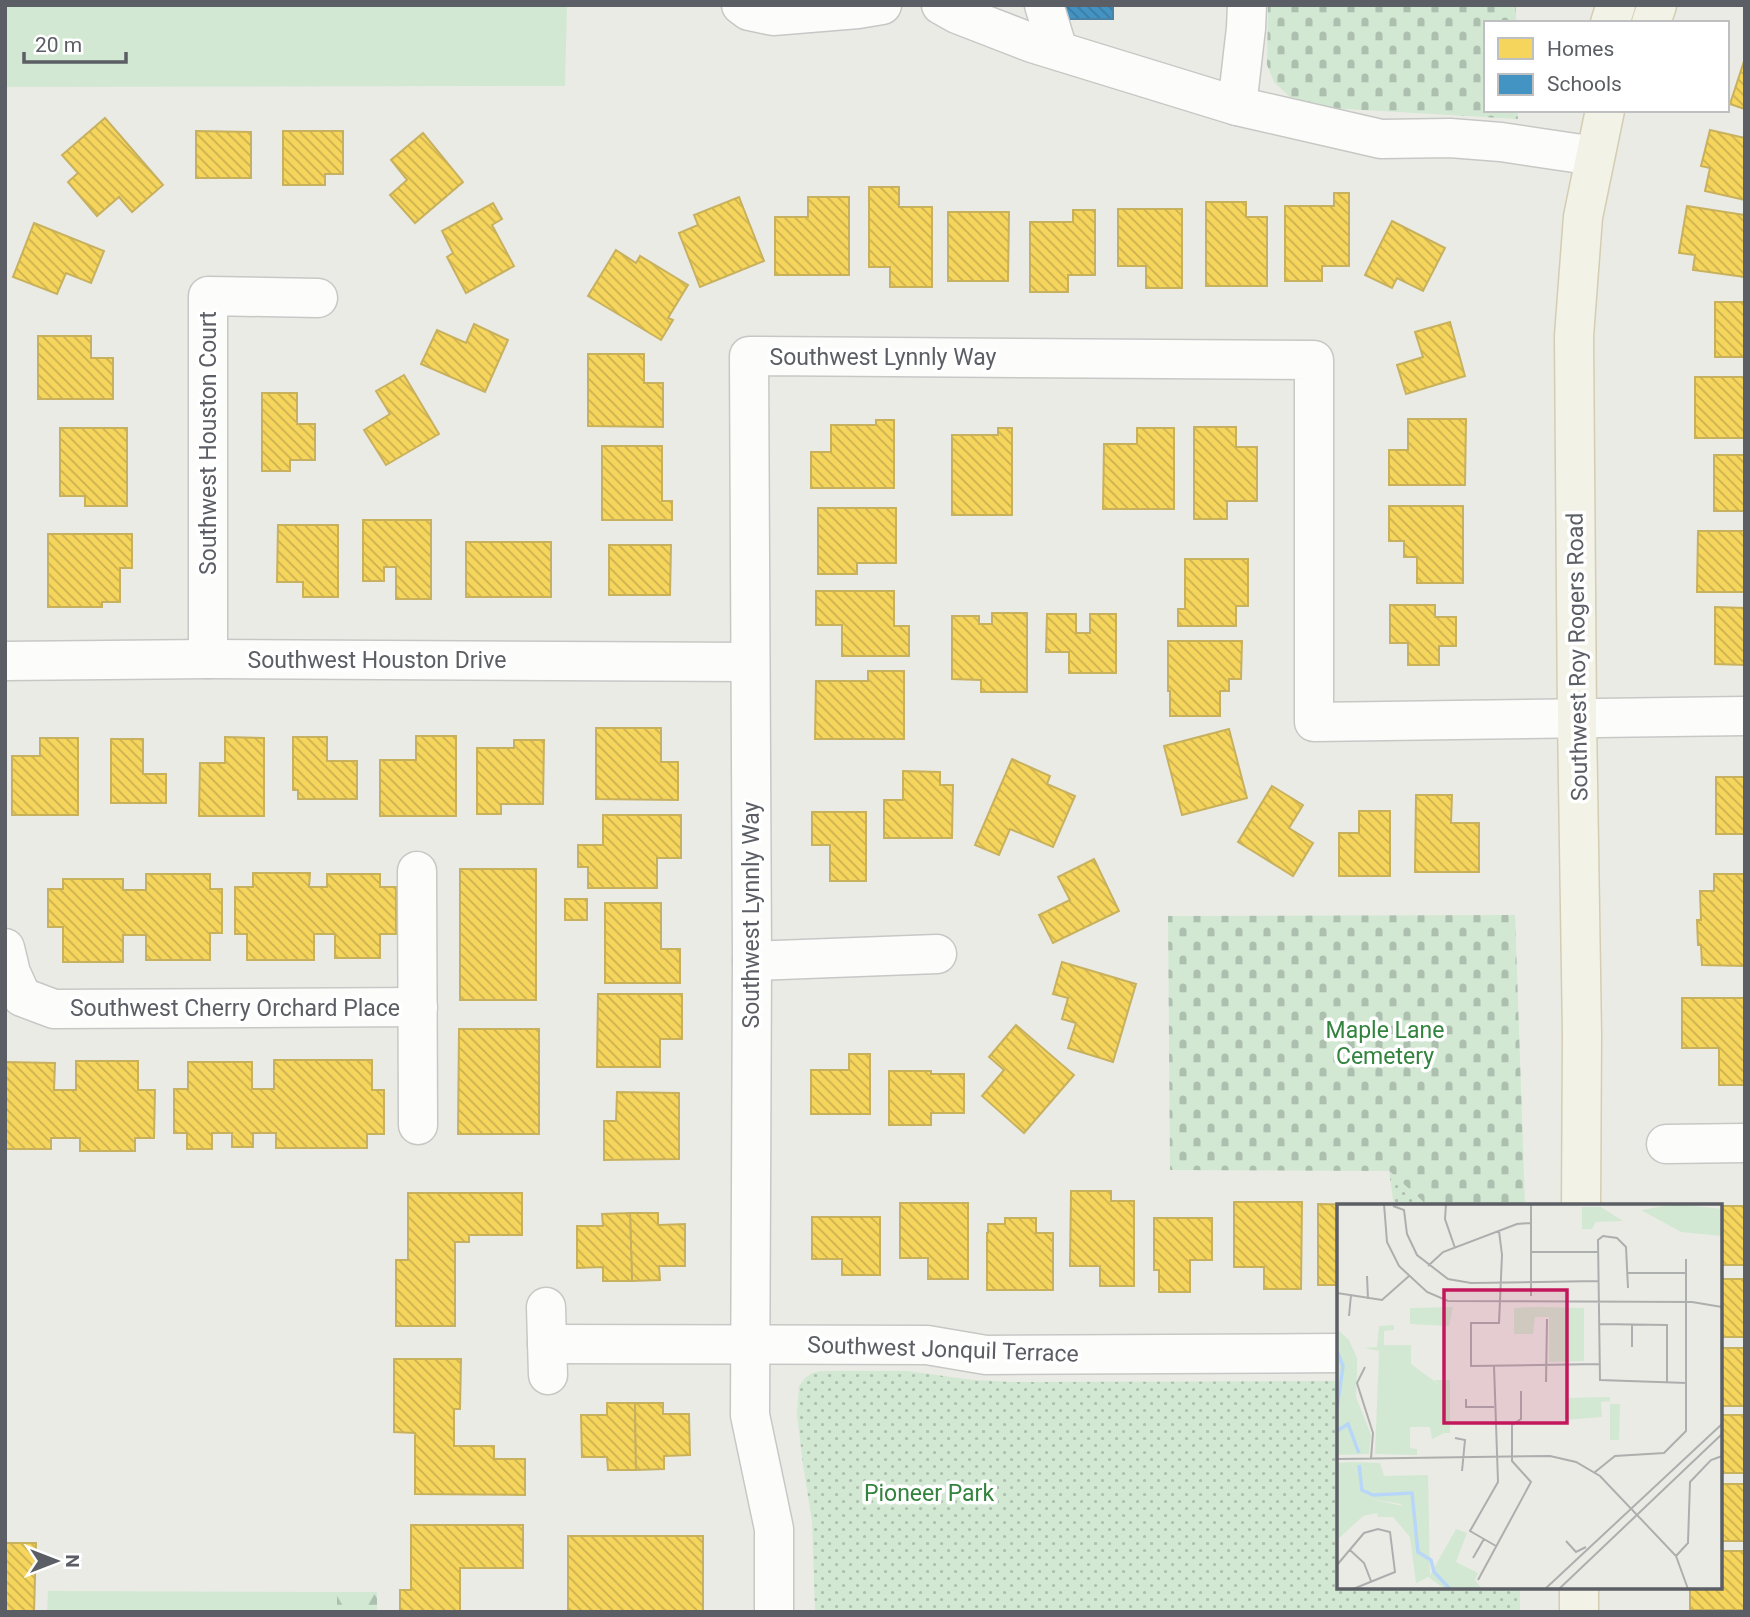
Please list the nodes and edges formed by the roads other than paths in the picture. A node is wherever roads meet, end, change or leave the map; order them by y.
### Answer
1 (741, 5) edge
2 (882, 5) edge
3 (941, 5) edge
4 (1044, 5) edge
5 (1247, 5) edge
6 (1058, 50) junction
7 (1237, 106) junction
8 (1605, 112) edge
9 (1595, 156) junction
10 (318, 298) dead end
11 (208, 659) junction
12 (5, 660) edge
13 (749, 662) junction
14 (1745, 716) edge
15 (1577, 718) junction
16 (417, 871) dead end
17 (5, 948) edge
18 (937, 954) dead end
19 (752, 961) junction
20 (418, 1007) junction
21 (418, 1125) dead end
22 (1745, 1143) edge
23 (1666, 1144) dead end
24 (1581, 1204) edge
25 (547, 1342) dead end
26 (750, 1344) junction
27 (1337, 1353) edge
28 (1579, 1589) edge
29 (774, 1612) edge
30 (1579, 1612) edge

1 - 2 street
3 - 6 street
4 - 6 street
5 - 7 street
6 - 7 street
7 - 9 street
8 - 9 main road, Southwest Roy Rogers Road
9 - 15 main road, Southwest Roy Rogers Road
10 - 11 street, Southwest Houston Court
11 - 12 street, Southwest Houston Drive
11 - 13 street, Southwest Houston Drive
13 - 15 street, Southwest Lynnly Way
13 - 19 street, Southwest Lynnly Way
14 - 15 street, Southwest Lynnly Way
15 - 24 main road, Southwest Roy Rogers Road
16 - 20 street
17 - 20 street, Southwest Cherry Orchard Place
18 - 19 street
19 - 26 street, Southwest Lynnly Way
20 - 21 street
22 - 23 street
25 - 26 street, Southwest Jonquil Terrace
26 - 27 street, Southwest Jonquil Terrace
26 - 29 street, Southwest Lynnly Way
28 - 30 main road

